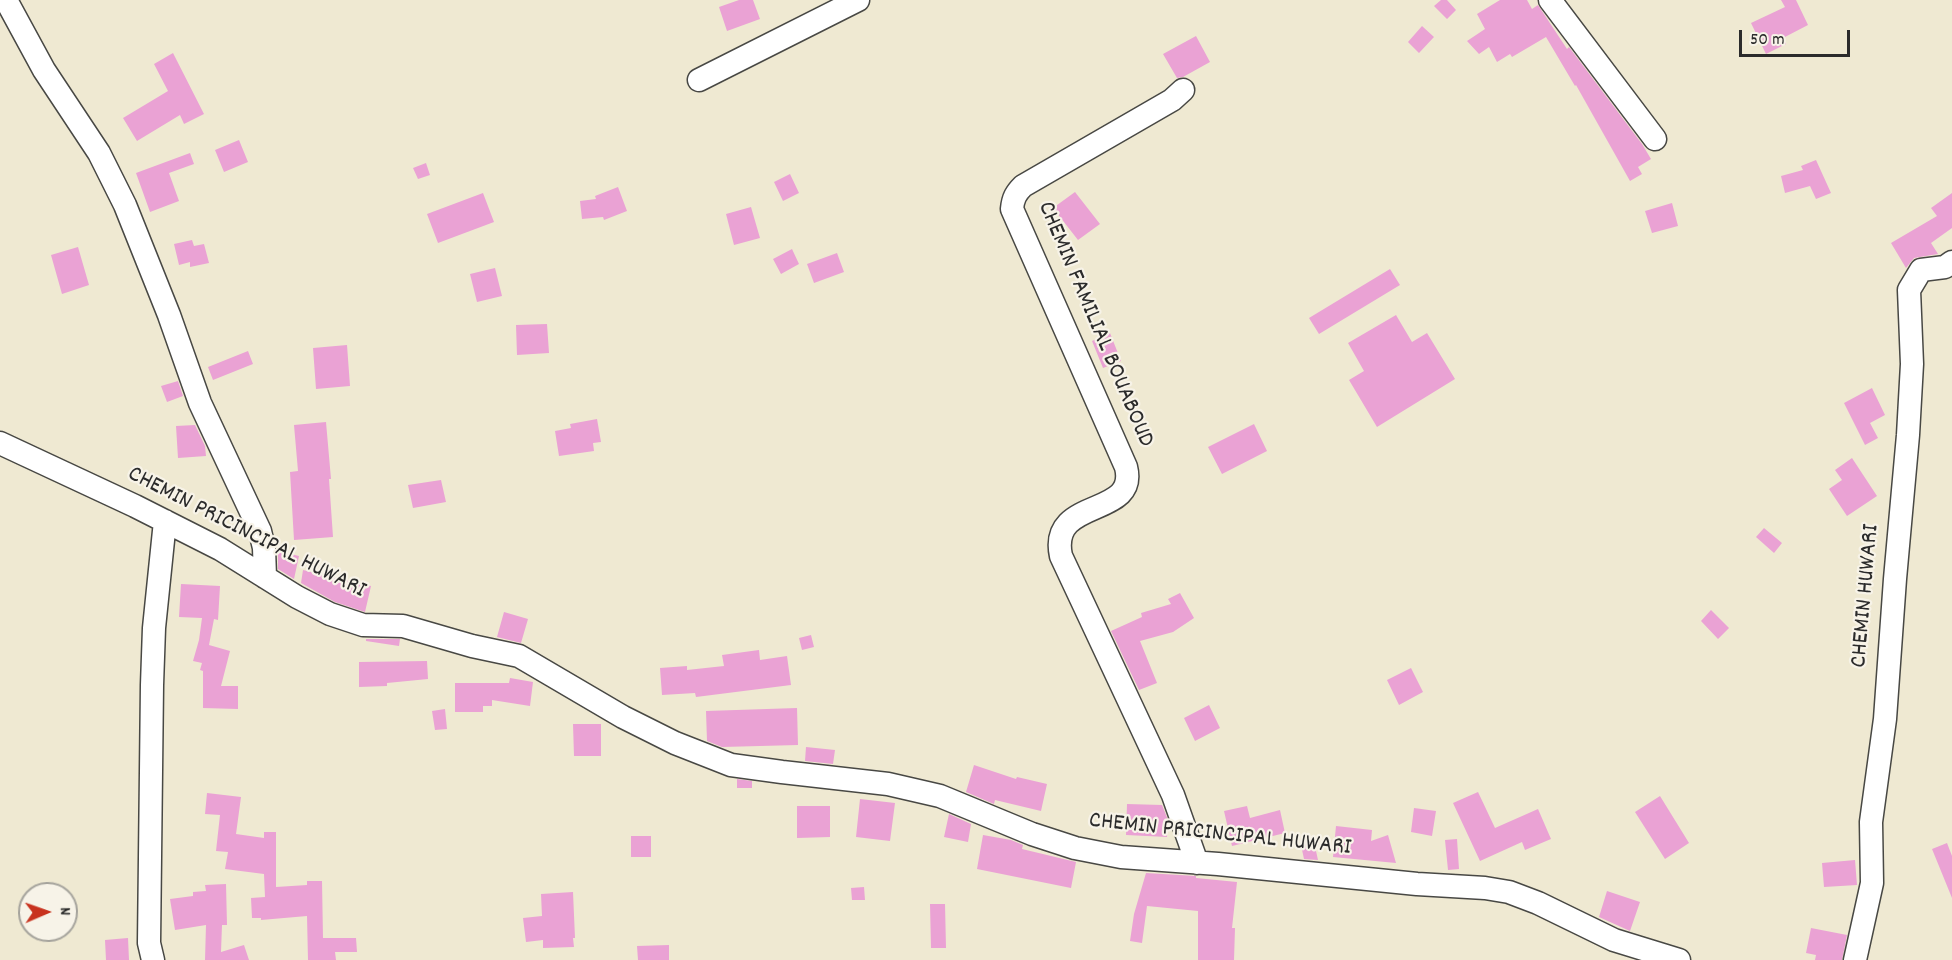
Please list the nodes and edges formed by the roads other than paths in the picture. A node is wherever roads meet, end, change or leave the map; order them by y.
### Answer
1 (6, 0) edge
2 (858, 0) edge
3 (1550, 0) edge
4 (699, 80) dead end
5 (1183, 90) dead end
6 (1655, 139) dead end
7 (1952, 262) edge
8 (0, 443) edge
9 (165, 521) junction
10 (265, 577) junction
11 (1197, 863) junction
12 (153, 960) edge
13 (1679, 960) edge
14 (1855, 960) edge

1 - 10 street
2 - 4 street
3 - 6 street
5 - 11 street, CHEMIN FAMILIAL BOUABOUD
7 - 14 street, CHEMIN HUWARI
8 - 9 street, CHEMIN PRICINCIPAL HUWARI
9 - 10 street, CHEMIN PRICINCIPAL HUWARI
9 - 12 street
10 - 11 street, CHEMIN PRICINCIPAL HUWARI
11 - 13 street, CHEMIN PRICINCIPAL HUWARI

